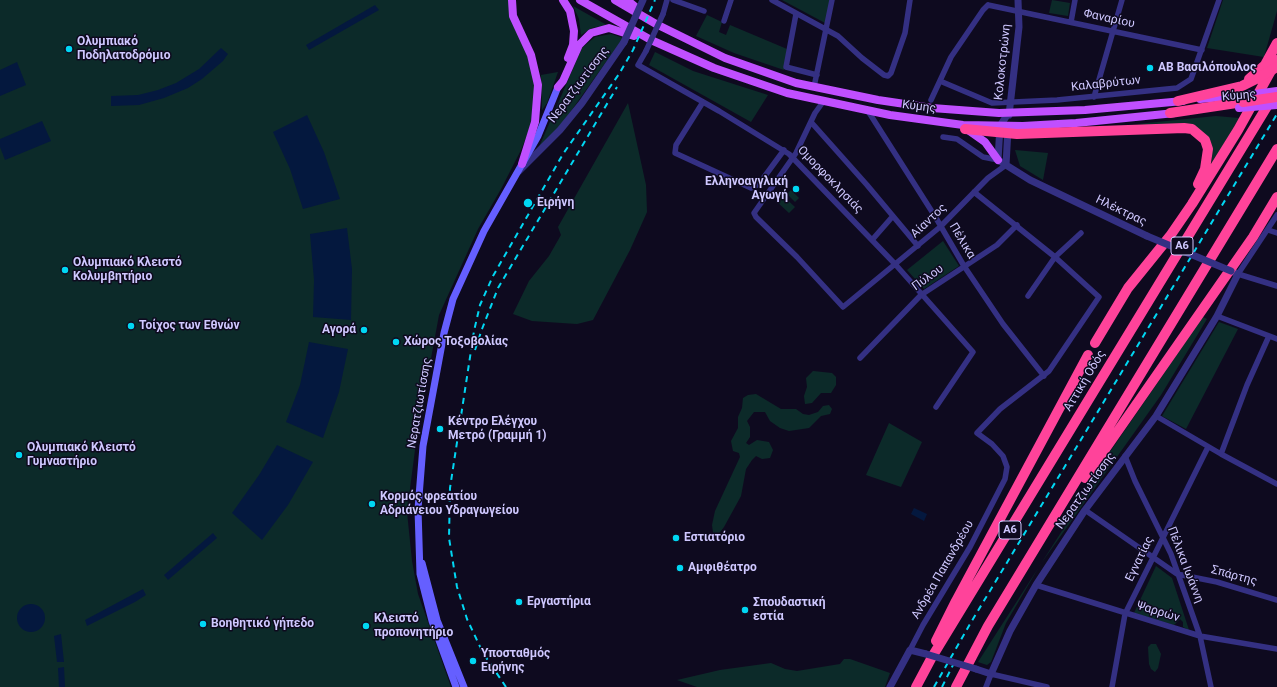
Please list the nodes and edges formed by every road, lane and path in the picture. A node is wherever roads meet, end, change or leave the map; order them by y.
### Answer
1 (512, 0) edge
2 (563, 0) edge
3 (580, 0) edge
4 (615, 0) edge
5 (627, 0) edge
6 (643, 0) edge
7 (667, 0) edge
8 (673, 0) edge
9 (731, 0) edge
10 (772, 0) edge
11 (832, 0) edge
12 (910, 0) edge
13 (1018, 0) edge
14 (1075, 0) edge
15 (1122, 0) edge
16 (1219, 0) edge
17 (989, 3) edge
18 (704, 11) dead end
19 (1017, 12) junction
20 (796, 14) junction
21 (724, 22) dead end
22 (1070, 22) junction
23 (656, 24) junction
24 (826, 29) junction
25 (1112, 31) junction
26 (651, 40) junction
27 (1277, 43) edge
28 (1202, 50) junction
29 (1277, 60) edge
30 (1277, 67) edge
31 (817, 75) junction
32 (940, 81) junction
33 (558, 87) junction
34 (814, 87) junction
35 (1277, 90) edge
36 (1224, 91) junction
37 (1094, 97) junction
38 (1277, 97) edge
39 (931, 100) dead end
40 (1178, 101) junction
41 (703, 102) junction
42 (823, 102) junction
43 (1243, 102) junction
44 (1010, 103) junction
45 (1277, 105) edge
46 (868, 111) junction
47 (1009, 112) junction
48 (1170, 113) joint
49 (811, 122) junction
50 (943, 122) junction
51 (965, 129) junction
52 (1004, 130) junction
53 (943, 137) dead end
54 (784, 150) junction
55 (1275, 153) edge
56 (793, 158) junction
57 (998, 160) junction
58 (522, 164) junction
59 (1006, 165) junction
60 (517, 172) junction
61 (974, 192) junction
62 (1277, 197) edge
63 (1277, 215) edge
64 (894, 216) junction
65 (1183, 217) junction
66 (1017, 225) junction
67 (940, 227) junction
68 (1268, 230) junction
69 (1081, 233) dead end
70 (1277, 233) edge
71 (872, 240) junction
72 (918, 246) junction
73 (1055, 257) junction
74 (895, 264) junction
75 (964, 266) junction
76 (1235, 273) junction
77 (1277, 286) edge
78 (921, 295) junction
79 (1028, 296) dead end
80 (1217, 316) junction
81 (1269, 336) junction
82 (1277, 339) edge
83 (1095, 343) dead end
84 (1088, 355) dead end
85 (860, 358) dead end
86 (1044, 376) junction
87 (936, 407) dead end
88 (1156, 416) junction
89 (1208, 447) junction
90 (1221, 454) junction
91 (1125, 456) junction
92 (1277, 484) edge
93 (1063, 504) junction
94 (1085, 510) junction
95 (1164, 536) junction
96 (1152, 557) junction
97 (420, 559) junction
98 (1177, 574) junction
99 (1036, 585) junction
100 (1277, 600) edge
101 (1125, 614) junction
102 (1200, 636) junction
103 (1277, 649) edge
104 (910, 650) junction
105 (929, 656) junction
106 (991, 674) junction
107 (456, 687) edge
108 (464, 687) edge
109 (890, 687) edge
110 (916, 687) edge
111 (956, 687) edge
112 (986, 687) edge
113 (1047, 687) edge
114 (1112, 687) edge
115 (1211, 687) edge

1 - 58 main road
2 - 33 main road
3 - 26 main road, Κύμης
4 - 23 main road, Κύμης
5 - 23 main road
6 - 60 street, Νερατζιωτίσσης, bridge
7 - 41 street, Ομορφοκλησιάς, bridge
8 - 18 street
9 - 21 street
10 - 20 street
11 - 24 street
12 - 24 street
13 - 19 street, Κολοκοτρώνη
14 - 22 street
15 - 25 street
16 - 28 street, Καλαβρύτων
17 - 19 street, Φαναρίου
17 - 32 street
19 - 22 street, Φαναρίου
19 - 44 street, Κολοκοτρώνη
20 - 24 street
20 - 31 street
22 - 25 street, Φαναρίου
23 - 34 main road, Κύμης
24 - 31 street
25 - 28 street, Φαναρίου
25 - 37 street
26 - 33 main road
26 - 42 main road, Κύμης
27 - 36 highway
28 - 37 street, Καλαβρύτων
29 - 65 highway
30 - 36 highway, bridge
31 - 34 street
32 - 39 street
32 - 44 street, Καλαβρύτων
33 - 58 main road, Νερατζιωτίσσης
34 - 47 main road, Κύμης
35 - 43 main road, Κύμης, bridge
35 - 105 highway, Αττική Οδός / Α6
36 - 40 highway
37 - 44 street, Καλαβρύτων
38 - 43 highway, bridge
40 - 43 main road, Κύμης
40 - 47 main road, Κύμης
41 - 54 street, Ομορφοκλησιάς
41 - 54 street
42 - 46 main road, Κύμης
42 - 49 street
43 - 45 main road, Κύμης, bridge
43 - 48 highway
44 - 47 street, Κολοκοτρώνη
46 - 50 main road, Κύμης
46 - 67 street, Πέλικα
47 - 52 street, Κολοκοτρώνη
48 - 52 main road, Κύμης
49 - 56 street
49 - 64 street
50 - 51 main road
50 - 52 main road, Κύμης
51 - 52 highway
51 - 57 main road
52 - 57 street
52 - 59 street
52 - 65 highway
53 - 57 street
54 - 56 street, Ομορφοκλησιάς
55 - 93 highway, Α6
56 - 71 street, Ομορφοκλησιάς
56 - 74 street, Αίαντος
57 - 59 street, Ηλέκτρας
58 - 60 main road, Νερατζιωτίσσης
59 - 61 street, Αίαντος
59 - 76 street, Ηλέκτρας, bridge
60 - 97 main road, Νερατζιωτίσσης
61 - 66 street
61 - 67 street, Αίαντος
62 - 93 highway
63 - 68 street
64 - 71 street
64 - 72 street
65 - 83 highway
66 - 73 street
66 - 75 street, Πύλου
67 - 72 street, Αίαντος
67 - 75 street, Πέλικα
68 - 70 street
68 - 76 street
69 - 73 street
71 - 74 street, Ομορφοκλησιάς
72 - 74 street, Αίαντος
73 - 79 street
73 - 86 street
74 - 78 street, Ομορφοκλησιάς
75 - 78 street, Πύλου
75 - 86 street, Πέλικα
76 - 77 street
76 - 80 street
78 - 85 street, Πύλου
78 - 87 street, Ομορφοκλησιάς
80 - 81 street
80 - 88 street, Νερατζιωτίσσης
81 - 82 street
81 - 90 street
84 - 105 highway
86 - 104 street, Ανδρέα Παπανδρέου
88 - 89 street
88 - 91 street, Νερατζιωτίσσης
89 - 90 street
89 - 95 street, Εγνατίας
90 - 92 street
91 - 94 street, Νερατζιωτίσσης
91 - 95 street, Πέλικα Ιωάννη
93 - 111 highway, Α6
94 - 96 street, Σπάρτης
94 - 99 street, Νερατζιωτίσσης
95 - 96 street, Εγνατίας
95 - 98 street, Πέλικα Ιωάννη
96 - 98 street, Σπάρτης
96 - 101 street, Εγνατίας
97 - 107 main road, Νερατζιωτίσσης
97 - 108 main road, Νερατζιωτίσσης
98 - 100 street, Σπάρτης
98 - 102 street, Πέλικα Ιωάννη
99 - 101 street, Ψαρρών
99 - 106 street, Νερατζιωτίσσης
101 - 102 street, Ψαρρών
101 - 114 street, Εγνατίας
102 - 103 street, Ψαρρών
102 - 115 street, Πέλικα Ιωάννη
104 - 105 street
104 - 109 street, Ανδρέα Παπανδρέου
105 - 106 street, bridge
105 - 110 highway, Αττική Οδός / Α6
106 - 112 street, Νερατζιωτίσσης
106 - 113 street

